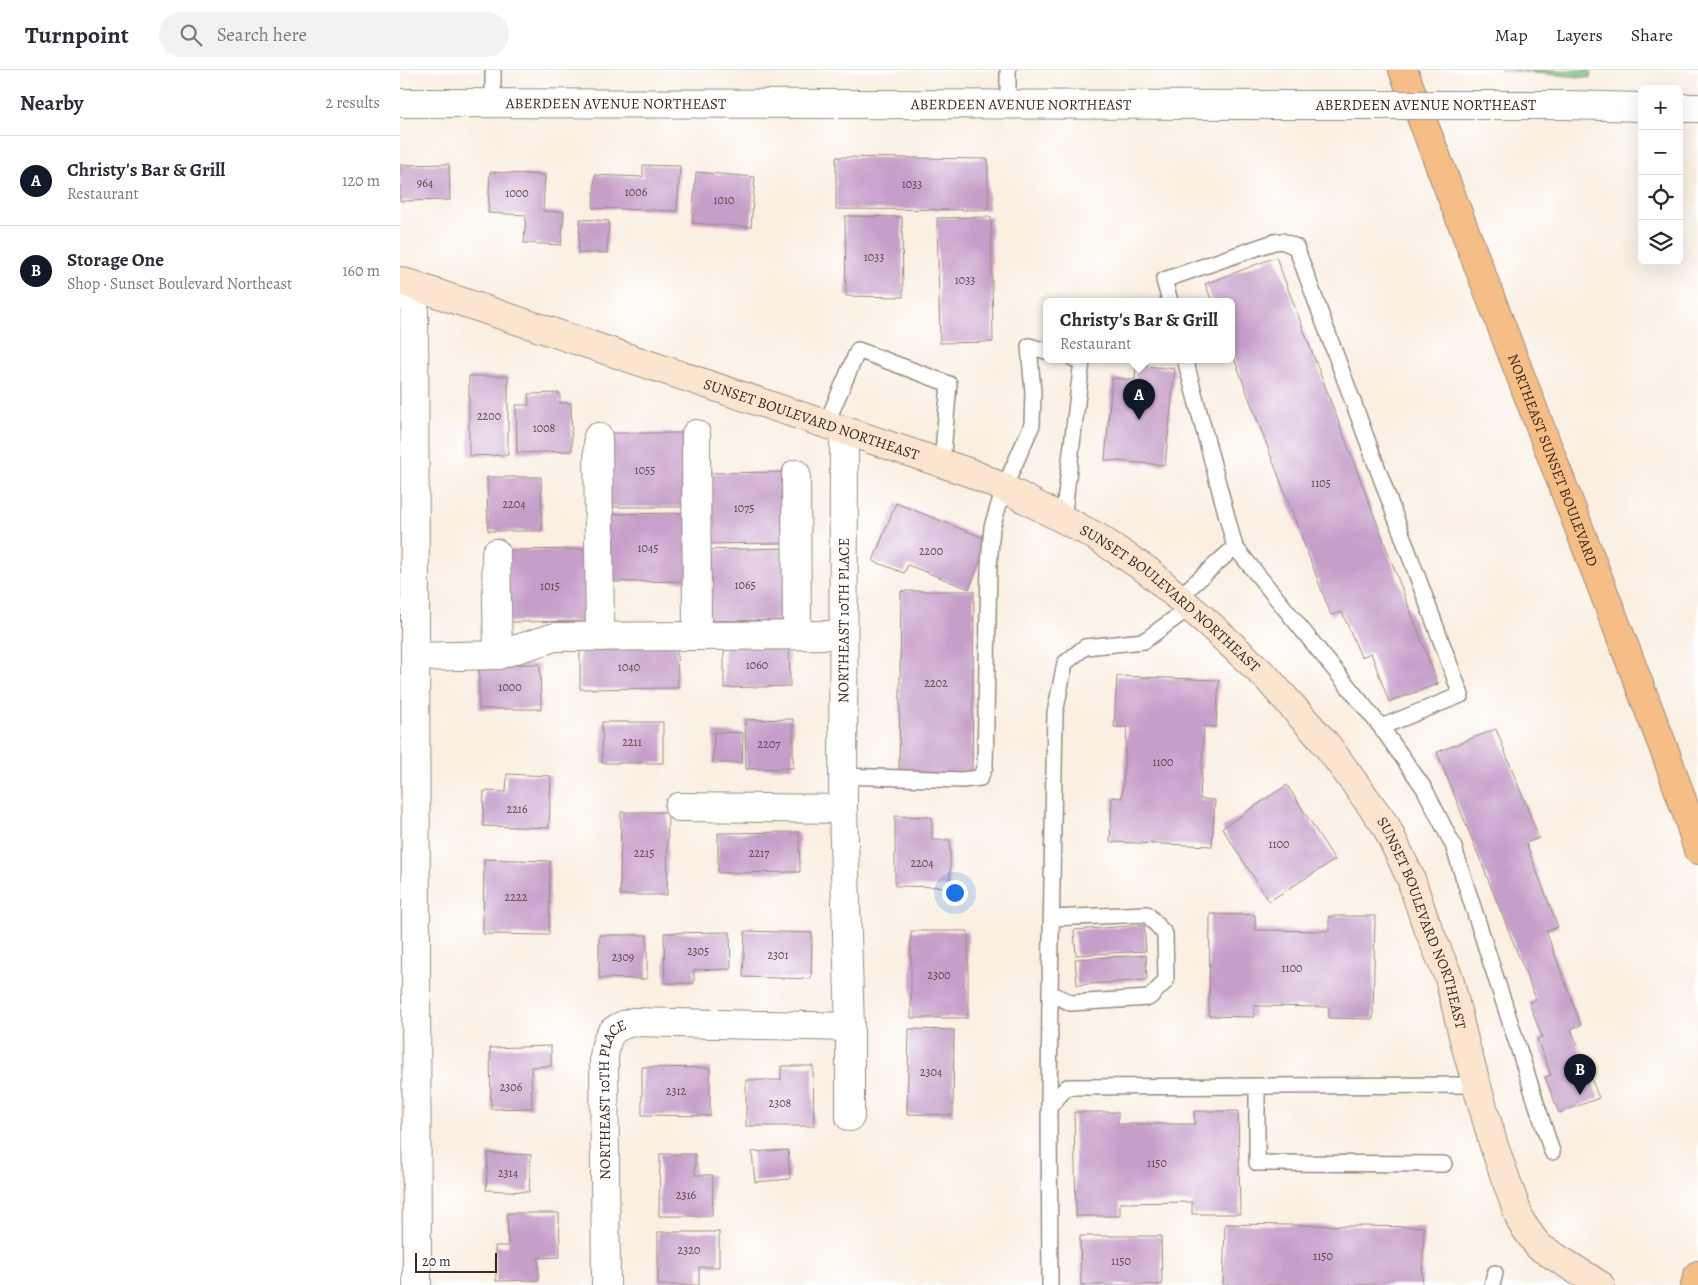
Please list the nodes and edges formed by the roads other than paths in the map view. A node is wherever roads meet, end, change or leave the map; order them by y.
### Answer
1 (493, 70) edge
2 (1008, 70) edge
3 (1404, 70) edge
4 (400, 103) edge
5 (493, 103) junction
6 (1008, 105) junction
7 (1638, 107) edge
8 (1683, 108) edge
9 (1698, 108) edge
10 (407, 283) edge
11 (1169, 298) edge
12 (1043, 350) edge
13 (1082, 363) edge
14 (1186, 363) edge
15 (835, 427) junction
16 (696, 434) dead end
17 (598, 437) dead end
18 (942, 463) junction
19 (796, 474) dead end
20 (1004, 488) junction
21 (1063, 519) junction
22 (1235, 547) junction
23 (496, 553) dead end
24 (407, 583) edge
25 (1184, 603) junction
26 (797, 635) junction
27 (843, 635) junction
28 (697, 636) junction
29 (600, 637) junction
30 (498, 655) junction
31 (415, 657) junction
32 (1381, 726) junction
33 (843, 776) junction
34 (679, 807) dead end
35 (843, 809) junction
36 (1698, 850) edge
37 (1051, 918) junction
38 (1050, 992) junction
39 (850, 1027) junction
40 (1476, 1085) junction
41 (1257, 1086) junction
42 (1049, 1107) junction
43 (850, 1117) dead end
44 (1552, 1152) dead end
45 (1444, 1164) dead end
46 (1698, 1275) edge
47 (417, 1285) edge
48 (606, 1285) edge
49 (1050, 1285) edge
50 (1600, 1285) edge
51 (1695, 1285) edge

1 - 5 lane
2 - 6 lane
3 - 36 main road, NORTHEAST SUNSET BOULEVARD
4 - 5 street, ABERDEEN AVENUE NORTHEAST
5 - 6 street, ABERDEEN AVENUE NORTHEAST
6 - 7 street, ABERDEEN AVENUE NORTHEAST, bridge
8 - 9 street
10 - 15 main road, SUNSET BOULEVARD NORTHEAST
10 - 24 street
11 - 32 lane
12 - 20 lane
13 - 21 lane
14 - 22 lane
15 - 18 main road, SUNSET BOULEVARD NORTHEAST
15 - 18 lane
15 - 27 street, NORTHEAST 10TH PLACE
16 - 28 street
17 - 29 street
18 - 20 main road, SUNSET BOULEVARD NORTHEAST
19 - 26 street
20 - 21 main road, SUNSET BOULEVARD NORTHEAST
20 - 33 lane
21 - 25 main road, SUNSET BOULEVARD NORTHEAST
22 - 25 lane
22 - 32 lane
23 - 30 street
24 - 31 street
25 - 37 lane
25 - 40 main road, SUNSET BOULEVARD NORTHEAST
26 - 27 street
26 - 28 street
27 - 33 street, NORTHEAST 10TH PLACE
28 - 29 street
29 - 30 street
30 - 31 street
31 - 47 street
32 - 44 lane
33 - 35 street, NORTHEAST 10TH PLACE
34 - 35 street
35 - 39 street, NORTHEAST 10TH PLACE
37 - 38 lane
37 - 38 lane
38 - 42 lane
39 - 43 street, NORTHEAST 10TH PLACE
39 - 48 street, NORTHEAST 10TH PLACE
40 - 41 lane
40 - 50 main road, SUNSET BOULEVARD NORTHEAST
41 - 42 lane
41 - 45 lane
42 - 49 lane
46 - 51 main road

